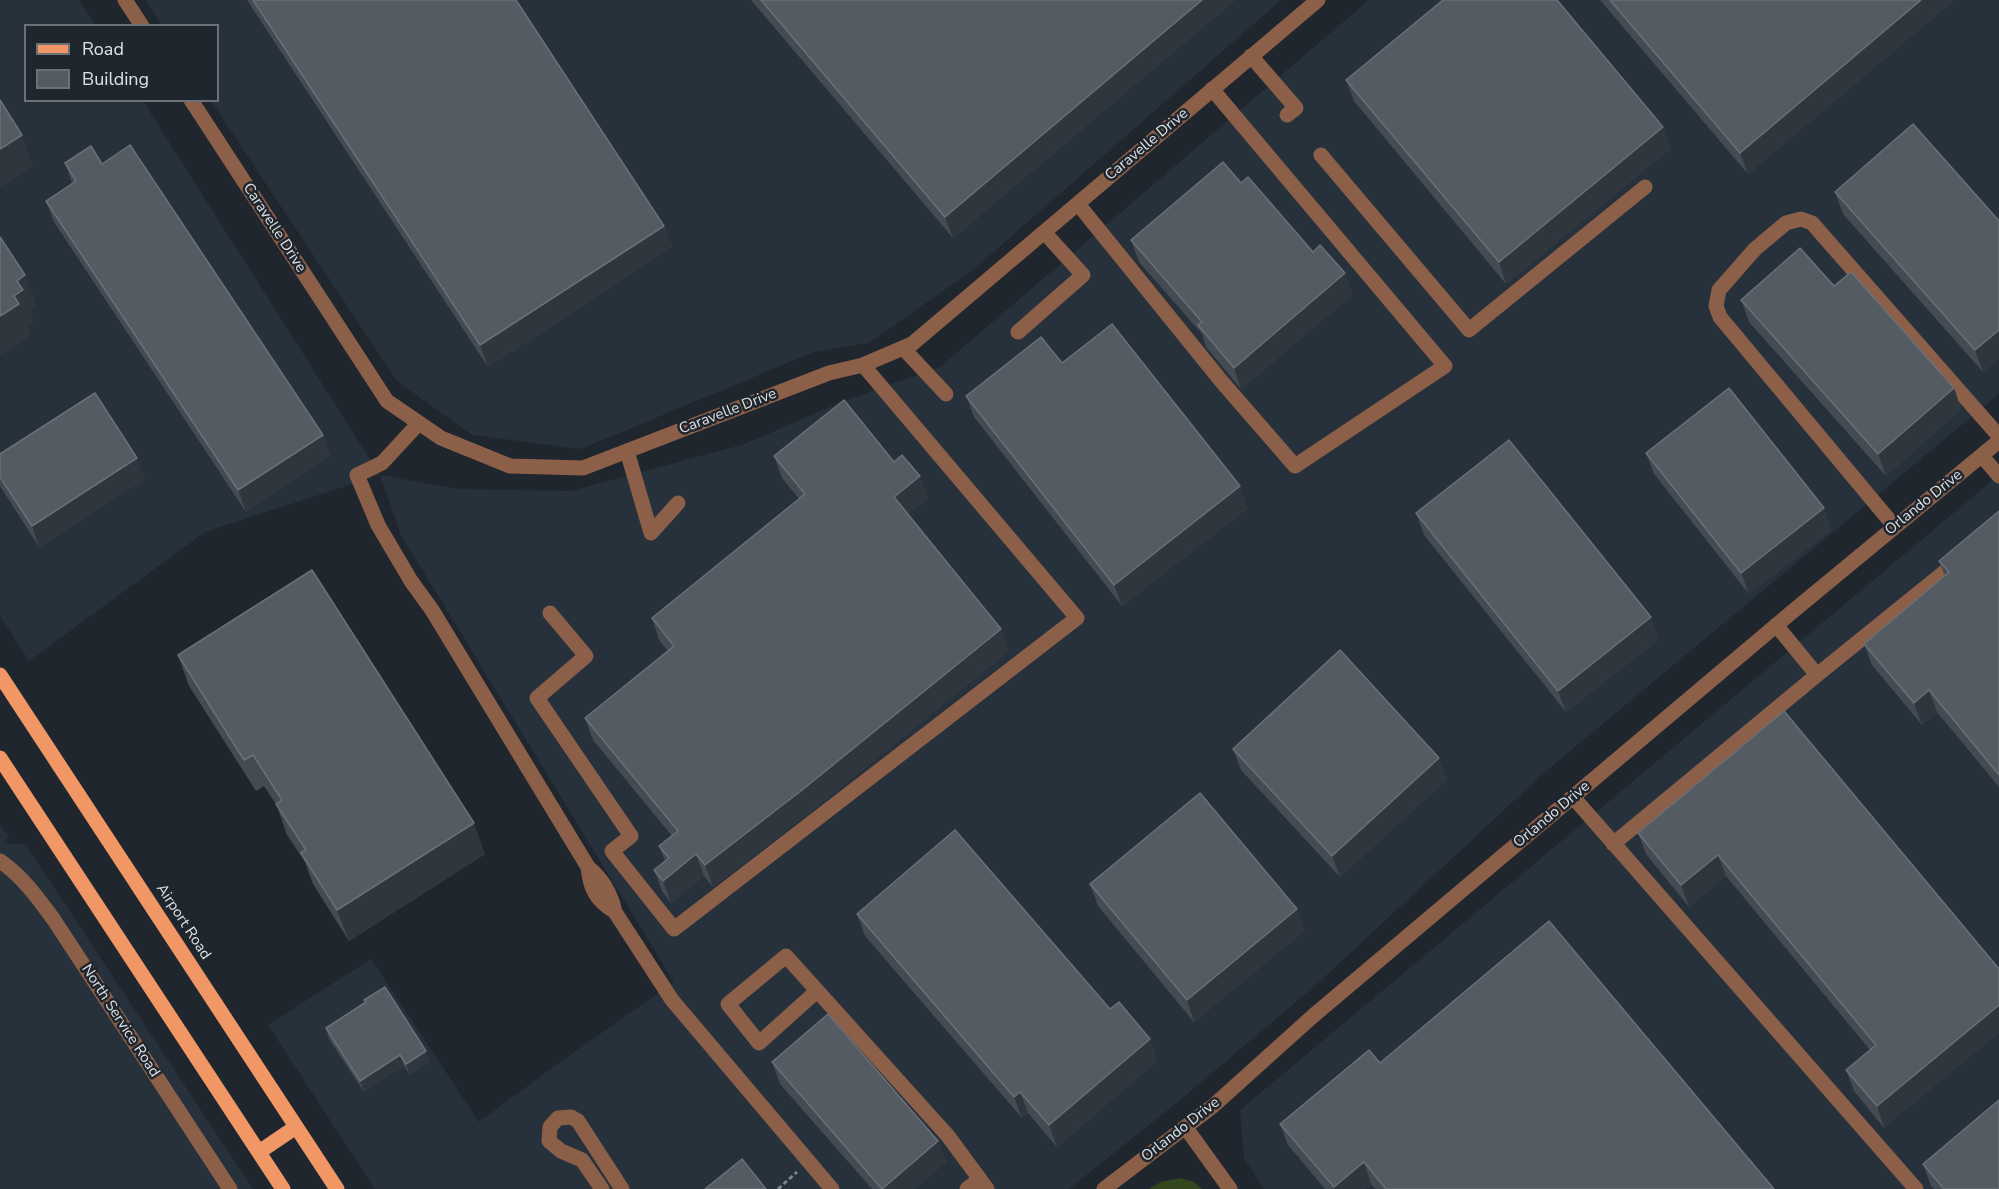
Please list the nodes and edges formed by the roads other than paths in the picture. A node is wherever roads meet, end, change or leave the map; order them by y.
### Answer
1 (125, 0) edge
2 (1318, 0) edge
3 (141, 24) edge
4 (1251, 56) junction
5 (1212, 89) junction
6 (192, 102) edge
7 (1287, 115) dead end
8 (1321, 155) dead end
9 (1645, 187) dead end
10 (1078, 204) junction
11 (1044, 232) junction
12 (1018, 332) dead end
13 (903, 348) junction
14 (863, 364) junction
15 (946, 394) dead end
16 (419, 423) junction
17 (1999, 436) edge
18 (1999, 441) edge
19 (627, 451) junction
20 (1982, 456) junction
21 (1999, 476) edge
22 (678, 503) dead end
23 (1895, 527) junction
24 (1972, 549) edge
25 (550, 613) dead end
26 (1776, 625) junction
27 (0, 675) edge
28 (1817, 675) junction
29 (0, 758) edge
30 (1573, 797) junction
31 (1613, 844) junction
32 (0, 861) edge
33 (817, 991) junction
34 (296, 1127) junction
35 (1186, 1128) junction
36 (259, 1152) junction
37 (983, 1184) edge
38 (230, 1189) edge
39 (283, 1189) edge
40 (337, 1189) edge
41 (602, 1189) edge
42 (622, 1189) edge
43 (832, 1189) edge
44 (967, 1189) edge
45 (1104, 1189) edge
46 (1230, 1189) edge
47 (1916, 1189) edge

1 - 3 street
2 - 4 street, Caravelle Drive
4 - 5 street, Caravelle Drive
4 - 7 street
5 - 10 street, Caravelle Drive
5 - 10 street
6 - 16 street, Caravelle Drive
8 - 9 street
10 - 11 street, Caravelle Drive
11 - 12 street
11 - 13 street, Caravelle Drive
13 - 14 street, Caravelle Drive
13 - 15 street
14 - 19 street, Caravelle Drive
14 - 25 street
16 - 19 street, Caravelle Drive
16 - 43 street
17 - 23 street
18 - 20 street, Orlando Drive
19 - 22 street
20 - 21 street
20 - 23 street, Orlando Drive
23 - 26 street, Orlando Drive
24 - 28 street
26 - 28 street
26 - 30 street, Orlando Drive
27 - 34 main road, Airport Road
28 - 31 street
29 - 36 main road
30 - 31 street
30 - 35 street, Orlando Drive
31 - 47 street
32 - 38 street, North Service Road
33 - 33 street
33 - 37 street
34 - 36 main road
34 - 40 main road, Airport Road
35 - 45 street, Orlando Drive
35 - 46 street
36 - 39 main road
37 - 44 street
41 - 42 street

